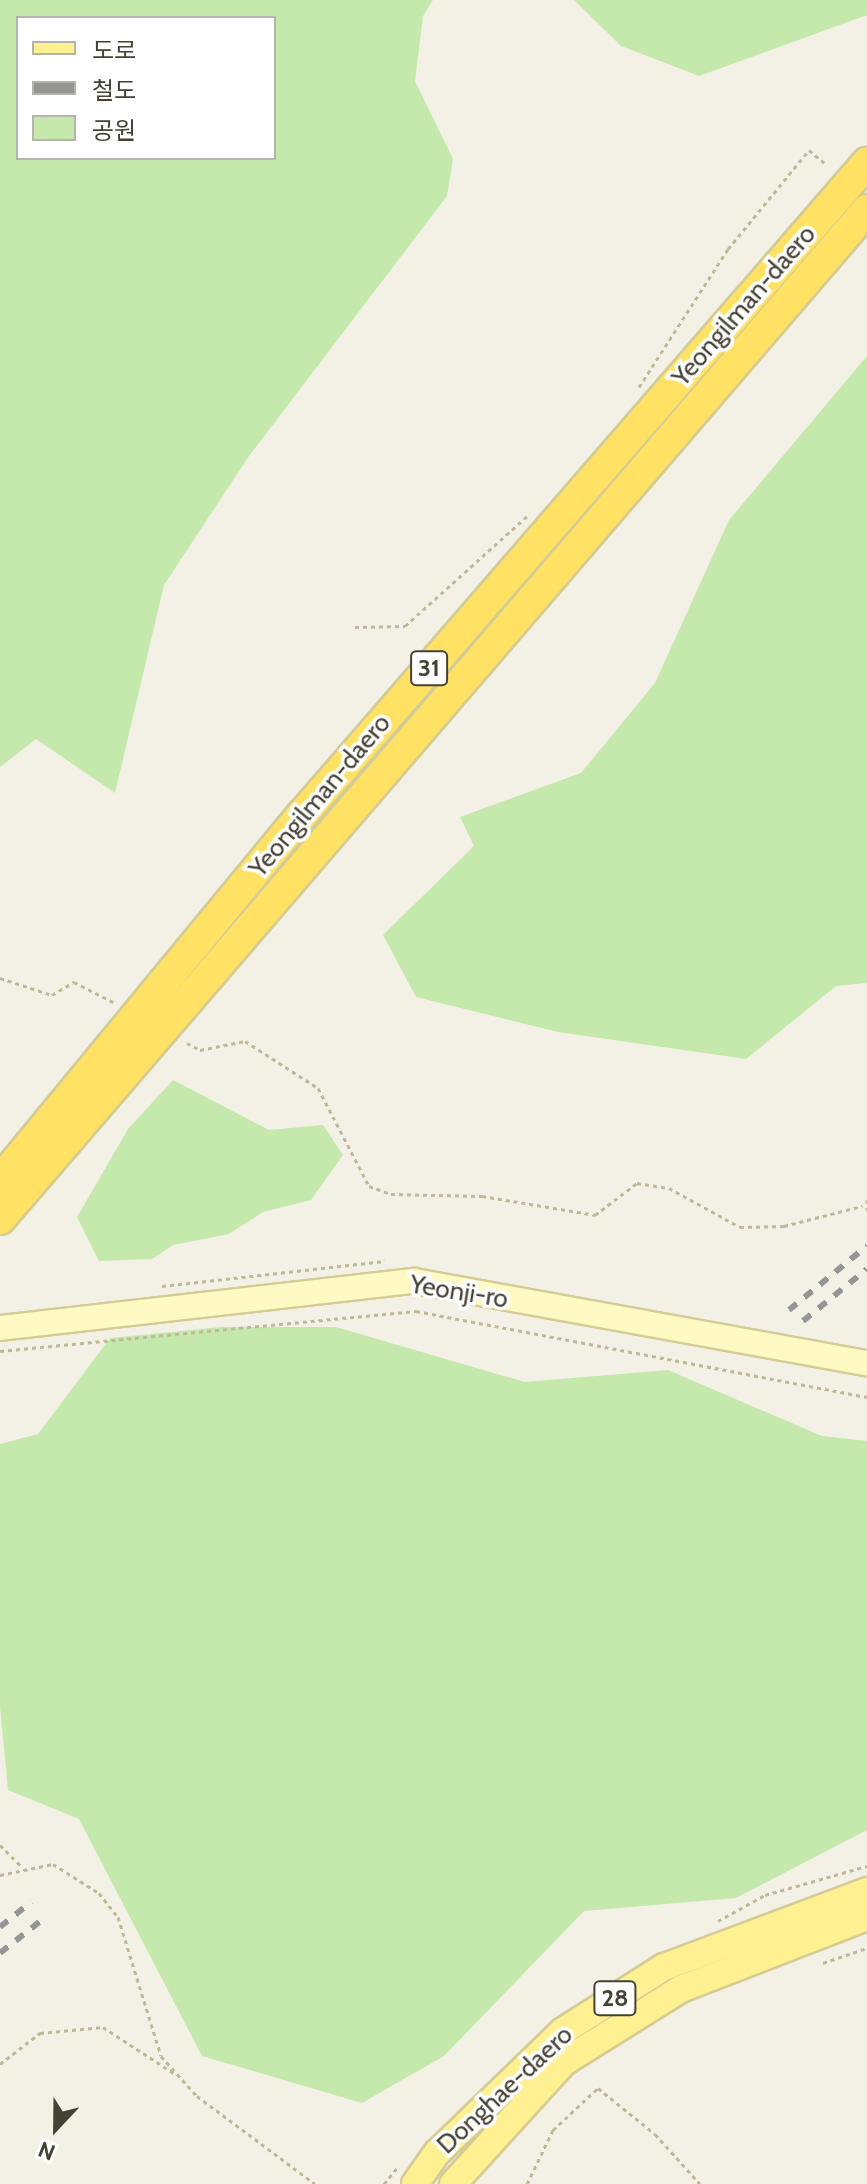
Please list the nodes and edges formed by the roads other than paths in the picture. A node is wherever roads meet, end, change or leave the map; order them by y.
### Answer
1 (867, 163) edge
2 (867, 210) edge
3 (0, 1181) edge
4 (0, 1219) edge
5 (0, 1328) edge
6 (867, 1363) edge
7 (867, 1891) edge
8 (867, 1917) edge
9 (415, 2184) edge
10 (453, 2184) edge

1 - 3 highway, Yeongilman-daero / 31
2 - 4 highway, Yeongilman-daero / 31
5 - 6 main road, Yeonji-ro
7 - 9 main road, Donghae-daero / 28
8 - 10 main road

